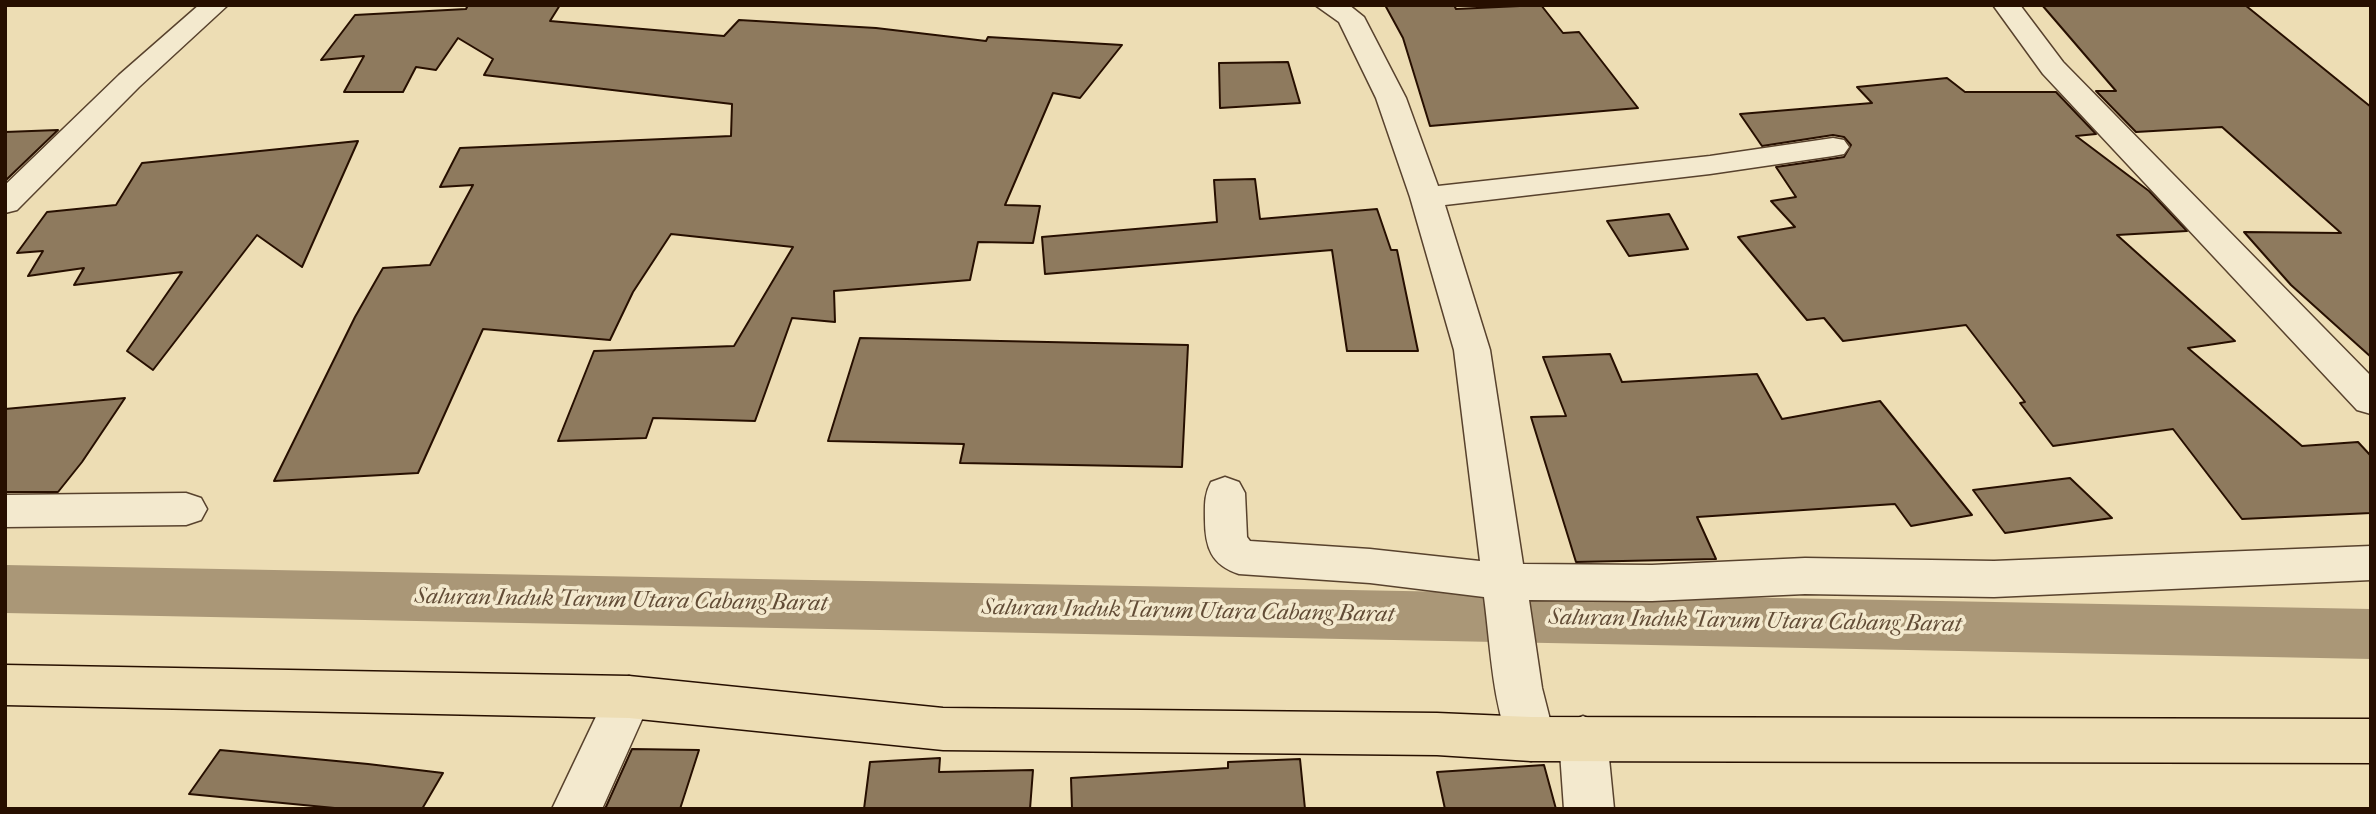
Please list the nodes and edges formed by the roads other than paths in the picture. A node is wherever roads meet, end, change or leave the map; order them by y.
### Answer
1 (215, 5) edge
2 (1328, 5) edge
3 (2006, 5) edge
4 (1833, 147) dead end
5 (1426, 197) junction
6 (5, 203) edge
7 (2371, 400) edge
8 (1225, 493) dead end
9 (187, 509) dead end
10 (5, 511) edge
11 (2371, 563) edge
12 (1506, 593) junction
13 (5, 685) edge
14 (629, 697) junction
15 (1531, 738) junction
16 (1583, 738) junction
17 (2371, 741) edge
18 (577, 809) edge
19 (1589, 809) edge

1 - 6 street
2 - 5 street
3 - 7 street
4 - 5 street
5 - 12 street
8 - 12 street
9 - 10 street
11 - 12 street
12 - 15 street
13 - 14 main road
14 - 15 main road
14 - 18 street
15 - 16 main road
16 - 17 main road
16 - 19 street

